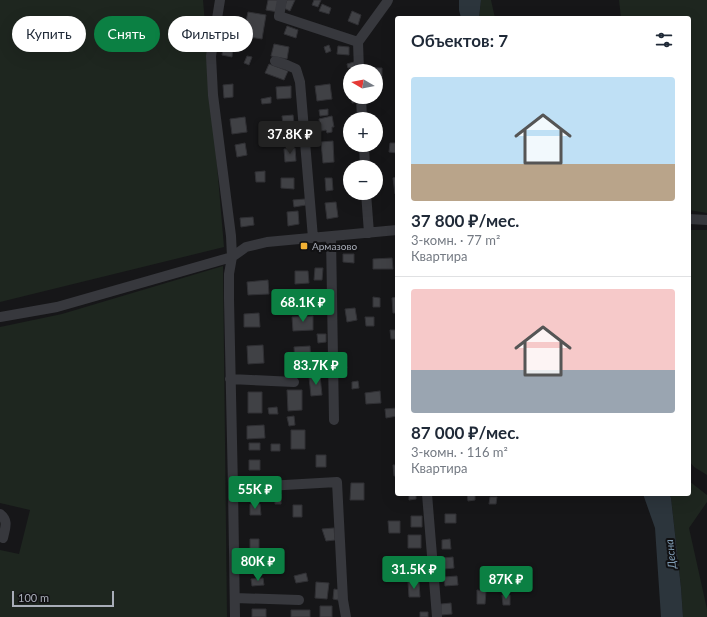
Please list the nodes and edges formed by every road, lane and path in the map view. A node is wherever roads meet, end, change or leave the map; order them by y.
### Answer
1 (220, 0) edge
2 (282, 0) edge
3 (388, 0) edge
4 (358, 42) junction
5 (275, 61) dead end
6 (359, 64) edge
7 (367, 200) edge
8 (691, 219) edge
9 (707, 220) edge
10 (395, 230) edge
11 (369, 233) junction
12 (331, 236) junction
13 (313, 238) junction
14 (232, 257) junction
15 (0, 317) edge
16 (230, 378) junction
17 (294, 382) dead end
18 (334, 420) dead end
19 (233, 488) junction
20 (427, 496) edge
21 (0, 514) edge
22 (3, 538) dead end
23 (235, 598) junction
24 (299, 600) dead end
25 (235, 617) edge
26 (346, 617) edge
27 (437, 617) edge

1 - 14 street
2 - 4 street
3 - 4 street
4 - 6 street
5 - 13 street
7 - 11 street
8 - 9 street
10 - 11 street
11 - 12 street
12 - 13 street
12 - 18 street
13 - 14 street
14 - 15 street
14 - 16 street
16 - 17 street
16 - 19 street
19 - 23 street
19 - 26 street
20 - 27 street
21 - 22 street
23 - 24 street
23 - 25 street

